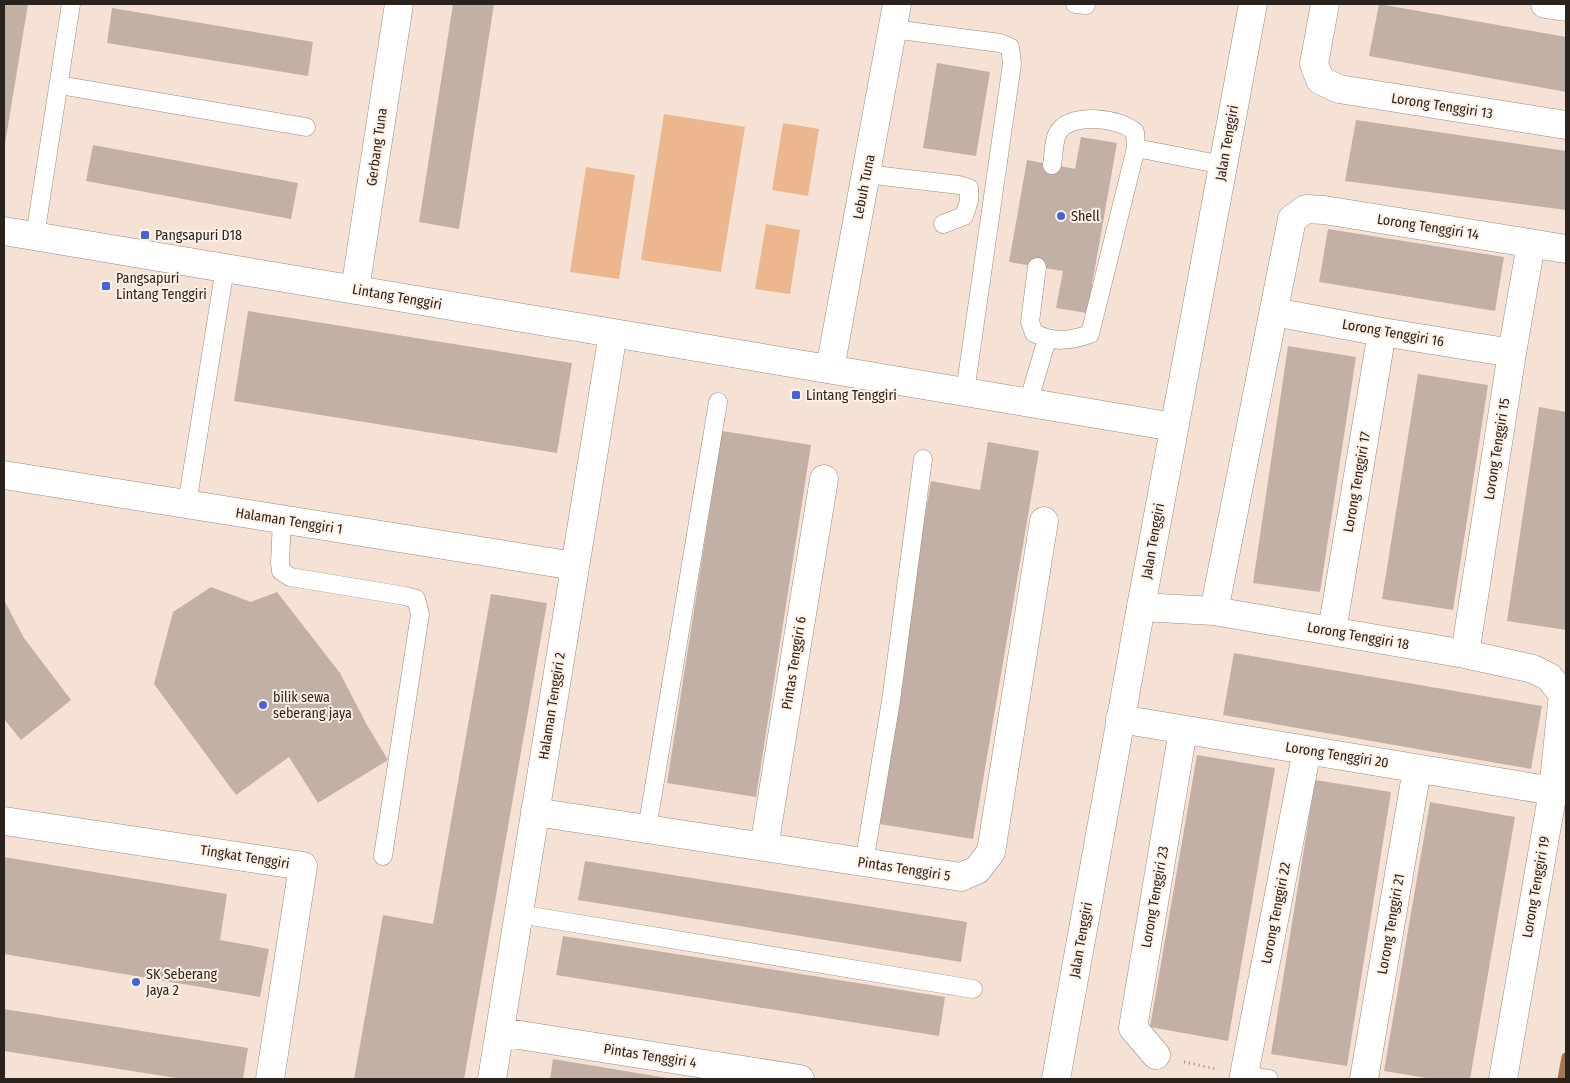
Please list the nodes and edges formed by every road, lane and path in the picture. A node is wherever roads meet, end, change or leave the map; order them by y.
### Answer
1 (71, 4) edge
2 (399, 4) edge
3 (1253, 4) edge
4 (1325, 4) edge
5 (1545, 4) edge
6 (1566, 7) edge
7 (895, 16) edge
8 (59, 85) junction
9 (1566, 125) edge
10 (306, 128) dead end
11 (1136, 148) junction
12 (1052, 165) dead end
13 (1223, 165) junction
14 (866, 174) junction
15 (943, 224) dead end
16 (4, 231) edge
17 (35, 236) junction
18 (1531, 244) junction
19 (1566, 249) edge
20 (1037, 267) dead end
21 (225, 268) junction
22 (355, 290) junction
23 (1274, 312) junction
24 (1382, 332) junction
25 (613, 333) junction
26 (1047, 340) junction
27 (1512, 353) junction
28 (830, 369) junction
29 (966, 392) junction
30 (718, 402) dead end
31 (1028, 402) junction
32 (1174, 427) junction
33 (923, 459) dead end
34 (4, 475) edge
35 (824, 479) dead end
36 (186, 504) junction
37 (282, 520) junction
38 (1044, 521) dead end
39 (575, 566) junction
40 (1141, 607) junction
41 (1214, 611) junction
42 (1332, 631) junction
43 (1465, 654) junction
44 (1563, 694) joint
45 (1120, 719) junction
46 (1183, 730) junction
47 (1307, 750) junction
48 (1417, 769) junction
49 (1553, 791) junction
50 (535, 812) junction
51 (4, 821) edge
52 (647, 829) junction
53 (764, 847) junction
54 (384, 856) dead end
55 (864, 863) junction
56 (518, 914) junction
57 (973, 988) dead end
58 (500, 1032) junction
59 (1156, 1055) joint
60 (1257, 1077) edge
61 (270, 1079) edge
62 (492, 1079) edge
63 (800, 1079) edge
64 (1056, 1079) edge
65 (1364, 1079) edge
66 (1503, 1079) edge

1 - 8 lane
2 - 22 street, Gerbang Tuna
3 - 13 street, Jalan Tenggiri
4 - 9 street, Lorong Tenggiri 13
5 - 6 street
7 - 14 street, Lebuh Tuna
7 - 29 lane
8 - 10 lane
8 - 17 lane
11 - 12 lane
11 - 13 lane
11 - 26 lane
13 - 32 street, Jalan Tenggiri
14 - 15 lane
14 - 28 street, Lebuh Tuna
16 - 17 street, Lintang Tenggiri
17 - 21 street, Lintang Tenggiri
18 - 19 street, Lorong Tenggiri 14
18 - 23 street, Lorong Tenggiri 14
18 - 27 street, Lorong Tenggiri 15
20 - 26 lane
21 - 22 street, Lintang Tenggiri
21 - 36 lane
22 - 25 street, Lintang Tenggiri
23 - 24 street, Lorong Tenggiri 16
23 - 41 street
24 - 27 street, Lorong Tenggiri 16
24 - 42 street, Lorong Tenggiri 17
25 - 28 street, Lintang Tenggiri
25 - 39 street, Halaman Tenggiri 2
26 - 31 lane
27 - 43 street, Lorong Tenggiri 15
28 - 29 street, Lintang Tenggiri
29 - 31 street, Lintang Tenggiri
30 - 52 lane
31 - 32 street, Lintang Tenggiri
32 - 40 street, Jalan Tenggiri
33 - 55 lane
34 - 36 street, Halaman Tenggiri 1
35 - 53 street, Pintas Tenggiri 6
36 - 37 street, Halaman Tenggiri 1
37 - 39 street, Halaman Tenggiri 1
37 - 54 lane
38 - 55 street, Pintas Tenggiri 5
39 - 50 street, Halaman Tenggiri 2
40 - 41 street, Lorong Tenggiri 18
40 - 45 street, Jalan Tenggiri
41 - 42 street, Lorong Tenggiri 18
42 - 43 street, Lorong Tenggiri 18
43 - 44 street, Lorong Tenggiri 18
44 - 49 street, Lorong Tenggiri 19
45 - 46 street, Lorong Tenggiri 20
45 - 64 street, Jalan Tenggiri
46 - 47 street, Lorong Tenggiri 20
46 - 59 street, Lorong Tenggiri 23
47 - 48 street, Lorong Tenggiri 20
47 - 60 street, Lorong Tenggiri 22
48 - 49 street, Lorong Tenggiri 20
48 - 65 street, Lorong Tenggiri 21
49 - 66 street, Lorong Tenggiri 19
50 - 52 street, Pintas Tenggiri 5
50 - 56 street, Halaman Tenggiri 2
51 - 61 street, Tingkat Tenggiri
52 - 53 street, Pintas Tenggiri 5
53 - 55 street, Pintas Tenggiri 5
56 - 57 lane
56 - 58 street, Halaman Tenggiri 2
58 - 62 street, Halaman Tenggiri 2
58 - 63 street, Pintas Tenggiri 4
59 - 60 path

